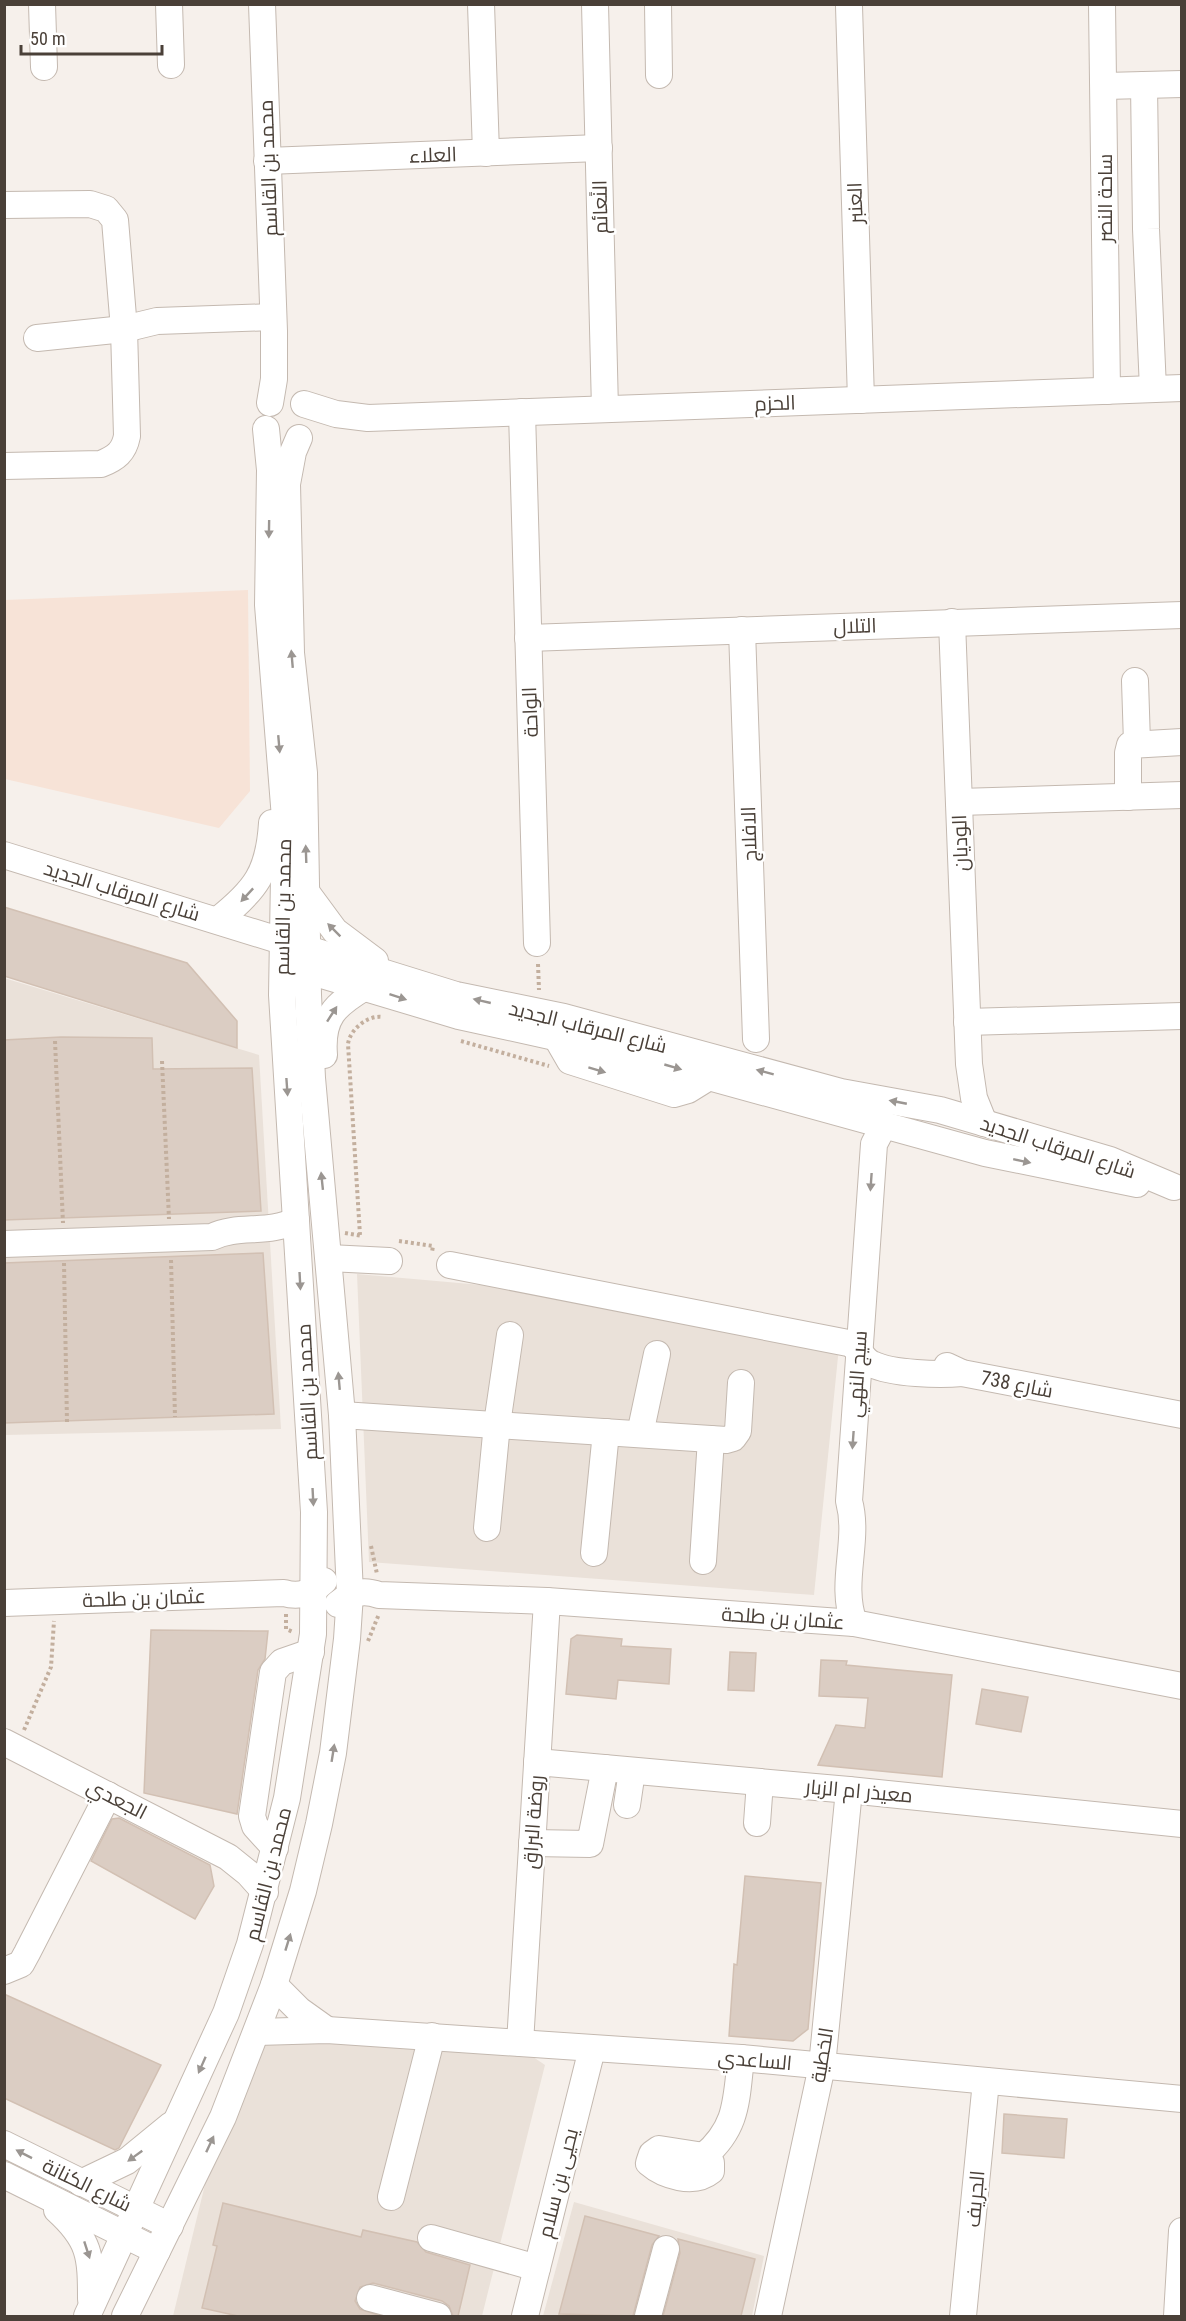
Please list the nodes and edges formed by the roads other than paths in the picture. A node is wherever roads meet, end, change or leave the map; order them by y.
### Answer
1 (42, 4) edge
2 (169, 4) edge
3 (262, 4) edge
4 (481, 4) edge
5 (596, 4) edge
6 (658, 4) edge
7 (1102, 4) edge
8 (847, 5) edge
9 (171, 65) dead end
10 (44, 67) dead end
11 (659, 75) dead end
12 (1182, 84) edge
13 (1144, 85) junction
14 (1105, 86) junction
15 (599, 148) junction
16 (486, 153) junction
17 (267, 161) junction
18 (4, 205) edge
19 (274, 326) junction
20 (124, 329) junction
21 (37, 338) dead end
22 (1182, 388) edge
23 (1153, 389) junction
24 (1107, 391) junction
25 (861, 400) junction
26 (302, 401) junction
27 (270, 403) junction
28 (605, 409) junction
29 (522, 412) junction
30 (368, 418) junction
31 (266, 429) junction
32 (301, 436) junction
33 (4, 466) edge
34 (1182, 615) edge
35 (952, 622) junction
36 (742, 630) junction
37 (528, 638) junction
38 (1135, 681) dead end
39 (1182, 742) edge
40 (1137, 743) junction
41 (283, 783) junction
42 (1182, 795) edge
43 (1128, 797) junction
44 (959, 802) junction
45 (4, 855) edge
46 (307, 893) junction
47 (218, 920) junction
48 (537, 943) road end
49 (295, 955) junction
50 (398, 976) junction
51 (365, 987) junction
52 (1182, 1016) edge
53 (967, 1022) junction
54 (756, 1039) dead end
55 (969, 1064) junction
56 (940, 1110) junction
57 (984, 1123) junction
58 (883, 1126) junction
59 (317, 1131) junction
60 (1032, 1137) junction
61 (1178, 1188) edge
62 (296, 1220) junction
63 (212, 1237) junction
64 (4, 1244) edge
65 (298, 1250) junction
66 (329, 1261) junction
67 (389, 1264) dead end
68 (450, 1265) dead end
69 (510, 1335) dead end
70 (657, 1354) dead end
71 (860, 1356) junction
72 (741, 1383) dead end
73 (342, 1415) junction
74 (1182, 1415) edge
75 (497, 1424) junction
76 (606, 1431) junction
77 (640, 1434) junction
78 (711, 1439) junction
79 (849, 1501) junction
80 (487, 1528) dead end
81 (348, 1550) junction
82 (594, 1553) dead end
83 (703, 1561) dead end
84 (314, 1577) junction
85 (350, 1594) junction
86 (379, 1595) junction
87 (547, 1601) junction
88 (4, 1603) edge
89 (814, 1619) junction
90 (854, 1623) junction
91 (348, 1626) junction
92 (312, 1643) junction
93 (1182, 1686) edge
94 (10, 1745) edge
95 (537, 1762) junction
96 (604, 1768) junction
97 (632, 1771) junction
98 (760, 1782) junction
99 (849, 1790) junction
100 (108, 1795) junction
101 (627, 1805) dead end
102 (757, 1823) dead end
103 (1182, 1824) edge
104 (532, 1843) junction
105 (275, 1850) junction
106 (228, 1857) junction
107 (265, 1892) junction
108 (4, 1971) edge
109 (274, 1985) junction
110 (327, 2030) junction
111 (257, 2032) junction
112 (432, 2036) junction
113 (520, 2043) junction
114 (592, 2049) junction
115 (741, 2058) junction
116 (822, 2066) junction
117 (986, 2081) junction
118 (1182, 2099) edge
119 (179, 2118) junction
120 (4, 2144) edge
121 (704, 2156) dead end
122 (4, 2175) edge
123 (81, 2183) junction
124 (36, 2192) junction
125 (392, 2197) dead end
126 (136, 2209) junction
127 (170, 2226) junction
128 (1182, 2231) edge
129 (124, 2235) junction
130 (431, 2238) dead end
131 (666, 2249) dead end
132 (157, 2251) junction
133 (537, 2268) junction
134 (370, 2298) dead end
135 (89, 2312) edge
136 (125, 2316) edge
137 (438, 2316) edge
138 (525, 2316) edge
139 (648, 2316) edge
140 (768, 2316) edge
141 (963, 2316) edge
142 (1177, 2316) edge

1 - 10 street
2 - 9 street
3 - 17 street, محمد بن القاسم
4 - 16 street
5 - 15 street, النًعائم
6 - 11 street
7 - 14 street, ساحة النصر
8 - 25 street, العنبر
12 - 13 street
13 - 14 street
13 - 23 street, ساحة النصر
14 - 24 street, ساحة النصر
15 - 16 street, العلاء
15 - 28 street, النًعائم
16 - 17 street, العلاء
17 - 19 street, محمد بن القاسم
18 - 20 street
19 - 20 street
19 - 26 street, محمد بن القاسم
19 - 27 street, محمد بن القاسم
20 - 21 street
20 - 33 street
22 - 23 street, الحزم
23 - 24 street, الحزم
24 - 25 street, الحزم
25 - 28 street, الحزم
26 - 27 street
26 - 30 street, الحزم
26 - 32 street
27 - 31 street
28 - 29 street, الحزم
29 - 30 street, الحزم
29 - 37 street, الواحة
30 - 32 street, الحزم
31 - 32 street
31 -> 41 street, محمد بن القاسم
46 -> 32 street, محمد بن القاسم
34 - 35 street, التلال
35 - 36 street, التلال
35 - 44 street, الوديان
36 - 37 street, التلال
36 - 54 street, الافلاج
37 - 48 street, الواحة
38 - 40 street
39 - 40 street
40 - 43 street
41 -> 47 street
41 - 49 street, محمد بن القاسم
42 - 43 street
43 - 44 street
44 - 53 street, الوديان
45 - 47 street, شارع المرقاب الجديد
46 - 49 street, محمد بن القاسم
50 -> 46 street
47 - 49 street, شارع المرقاب الجديد
49 - 50 street, شارع المرقاب الجديد
49 - 51 street, شارع المرقاب الجديد
49 - 59 street, محمد بن القاسم
49 -> 62 street, محمد بن القاسم
56 -> 50 street, شارع المرقاب الجديد
51 -> 58 street, شارع المرقاب الجديد
59 -> 51 street
52 - 53 street
53 - 55 street, الوديان
55 - 56 street, الوديان
55 - 57 street, الوديان
56 - 57 street, شارع المرقاب الجديد
57 - 60 street, شارع المرقاب الجديد
58 - 60 street
58 -> 61 street, شارع المرقاب الجديد
58 -> 71 street, سيج النهي
66 -> 59 street, محمد بن القاسم
60 - 61 street, شارع المرقاب الجديد
62 - 63 street
62 - 65 street, محمد بن القاسم
63 - 64 street
63 - 65 street
65 -> 84 street, محمد بن القاسم
66 - 67 street
73 -> 66 street, محمد بن القاسم
68 - 71 street, شارع 738
69 - 75 street
70 - 77 street
71 - 74 street, شارع 738
71 -> 79 street, سيج النهي
72 - 78 street
73 - 75 street
73 - 81 street, محمد بن القاسم
75 - 76 street
75 - 80 street
76 - 77 street
76 - 82 street
77 - 78 street
78 - 83 street
79 - 89 street
79 - 90 street, سيج النهي
81 - 84 street
81 - 85 street, محمد بن القاسم
84 - 88 street, عثمان بن طلحة
84 - 92 street, محمد بن القاسم
85 - 86 street, عثمان بن طلحة
85 - 91 street, محمد بن القاسم
85 - 92 street
86 - 87 street, عثمان بن طلحة
86 - 91 street
87 - 89 street, عثمان بن طلحة
87 - 95 street, روضة البراق
89 - 90 street, عثمان بن طلحة
90 - 93 street, عثمان بن طلحة
109 -> 91 street, محمد بن القاسم
92 - 105 street, محمد بن القاسم
92 - 105 street
94 - 100 street, الجعدي
95 - 96 street, معيذر ام الزبار
95 - 104 street, روضة البراق
96 - 97 street, معيذر ام الزبار
96 - 104 street
97 - 98 street, معيذر ام الزبار
97 - 101 street
98 - 99 street, معيذر ام الزبار
98 - 102 street
99 - 103 street, معيذر ام الزبار
99 - 116 street, الخطية
100 - 106 street, الجعدي
100 - 108 street
104 - 113 street, روضة البراق
105 - 106 street, الجعدي
105 - 107 street, محمد بن القاسم
106 - 107 street, الجعدي
107 -> 119 street, محمد بن القاسم
109 - 110 street
109 - 111 street, محمد بن القاسم
110 - 111 street, الساعدي
110 - 112 street, الساعدي
127 -> 111 street, محمد بن القاسم
112 - 113 street, الساعدي
112 - 125 street
113 - 114 street, الساعدي
114 - 115 street, الساعدي
114 - 133 street, يحيى بن سلام
115 - 116 street, الساعدي
115 - 121 street
116 - 117 street, الساعدي
116 - 140 street, الخطية
117 - 118 street, الساعدي
117 - 141 street, الجريف
119 -> 123 street
119 - 126 street, محمد بن القاسم
123 -> 120 street, شارع الكنانة
122 - 124 street, شارع الكنانة
123 - 126 street, شارع الكنانة
124 - 129 street, شارع الكنانة
124 -> 135 street
126 - 127 street, شارع الكنانة
126 - 129 street, محمد بن القاسم
127 - 132 street, محمد بن القاسم
128 - 142 street
129 - 132 street, شارع الكنانة
129 - 135 street, محمد بن القاسم
130 - 133 street
131 - 139 street
132 - 136 street, محمد بن القاسم
133 - 138 street, يحيى بن سلام
134 - 137 street

